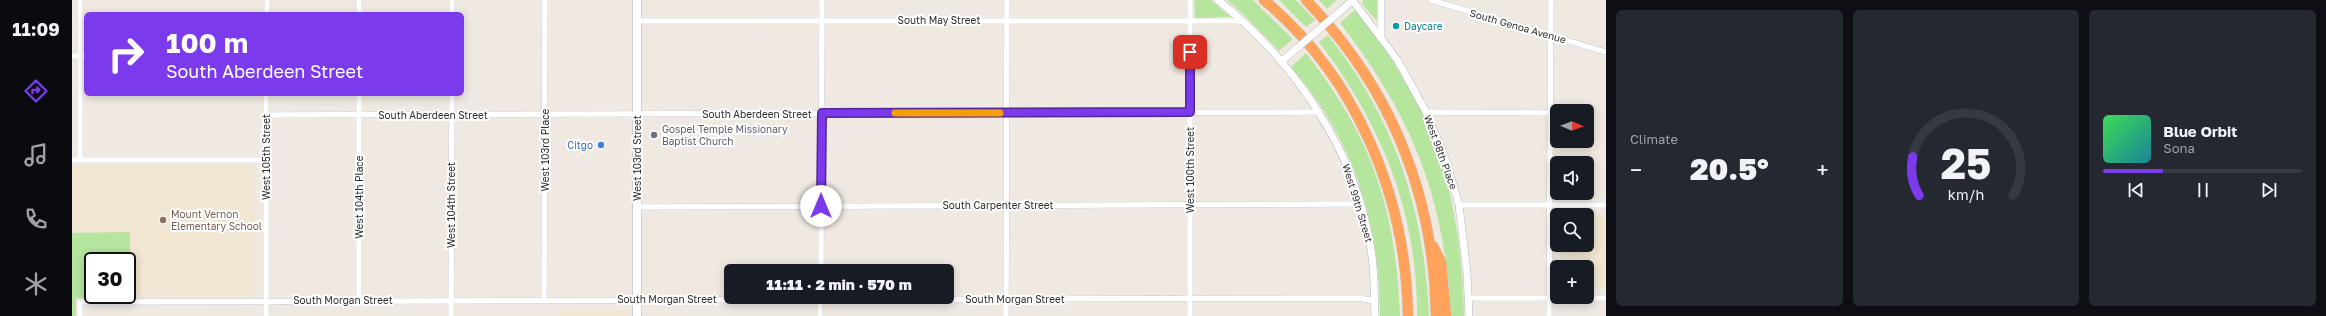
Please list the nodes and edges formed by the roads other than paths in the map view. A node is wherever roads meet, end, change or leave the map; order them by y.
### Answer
1 (80, 0) edge
2 (267, 0) edge
3 (359, 0) edge
4 (452, 0) edge
5 (545, 0) edge
6 (637, 0) edge
7 (822, 0) edge
8 (1007, 0) edge
9 (1190, 0) edge
10 (1218, 0) edge
11 (1264, 0) edge
12 (1306, 0) edge
13 (1353, 0) edge
14 (1381, 0) edge
15 (1431, 0) edge
16 (1551, 0) edge
17 (267, 12) edge
18 (359, 12) edge
19 (452, 12) edge
20 (1007, 20) junction
21 (1190, 20) junction
22 (637, 21) junction
23 (822, 21) junction
24 (1242, 21) junction
25 (1550, 35) junction
26 (1380, 38) junction
27 (1606, 52) edge
28 (72, 56) edge
29 (83, 56) edge
30 (1281, 62) junction
31 (266, 96) edge
32 (359, 96) edge
33 (452, 96) edge
34 (1550, 104) edge
35 (1190, 112) junction
36 (1319, 112) junction
37 (1426, 112) junction
38 (1550, 112) edge
39 (822, 113) junction
40 (1006, 113) junction
41 (545, 114) junction
42 (637, 114) junction
43 (266, 115) junction
44 (359, 115) junction
45 (452, 115) junction
46 (1550, 148) edge
47 (72, 160) edge
48 (80, 160) junction
49 (266, 160) junction
50 (1360, 204) junction
51 (1550, 204) junction
52 (1606, 204) edge
53 (1006, 205) junction
54 (1190, 205) junction
55 (1459, 205) junction
56 (821, 206) junction
57 (637, 207) junction
58 (1430, 240) junction
59 (1550, 260) edge
60 (821, 264) edge
61 (1190, 298) junction
62 (1469, 298) junction
63 (1550, 298) joint
64 (1594, 298) edge
65 (1606, 298) edge
66 (637, 299) junction
67 (724, 299) edge
68 (954, 299) edge
69 (1006, 299) junction
70 (359, 300) junction
71 (451, 300) junction
72 (544, 300) junction
73 (266, 301) junction
74 (1374, 301) junction
75 (820, 304) edge
76 (80, 316) edge
77 (266, 316) edge
78 (451, 316) edge
79 (637, 316) edge
80 (820, 316) edge
81 (1006, 316) edge
82 (1190, 316) edge
83 (1374, 316) edge
84 (1408, 316) edge
85 (1436, 316) edge
86 (1446, 316) edge
87 (1469, 316) edge
88 (1549, 316) edge

1 - 29 street
2 - 17 street
3 - 18 street
4 - 19 street
5 - 41 street, West 103rd Place
6 - 22 main road, West 103rd Street
7 - 23 street
8 - 20 street
9 - 21 street, West 100th Street
10 - 24 street
11 - 84 highway
12 - 58 highway
13 - 26 street, West 98th Place
13 - 30 street, bridge
14 - 26 street
15 - 25 street, South Genoa Avenue
16 - 25 street
20 - 21 street, South May Street
20 - 23 street, South May Street
20 - 40 street
21 - 24 street, South May Street
21 - 35 street, West 100th Street
22 - 23 street, South May Street
22 - 42 main road, West 103rd Street
23 - 39 street
24 - 30 street
25 - 27 street, South Genoa Avenue
25 - 34 street
26 - 37 street, West 98th Place
28 - 29 street
29 - 48 street
30 - 36 street, West 99th Street
31 - 43 street, West 105th Street
32 - 44 street, West 104th Place
33 - 45 street, West 104th Street
35 - 36 street, South Aberdeen Street
35 - 40 street, South Aberdeen Street
35 - 54 street, West 100th Street
36 - 50 street, West 99th Street
37 - 38 street
37 - 55 street, West 98th Place
39 - 40 street, South Aberdeen Street
39 - 42 street, South Aberdeen Street
39 - 56 street
40 - 53 street
41 - 42 street, South Aberdeen Street
41 - 45 street, South Aberdeen Street
41 - 72 street, West 103rd Place
42 - 57 main road, West 103rd Street
43 - 44 street, South Aberdeen Street
43 - 49 street, West 105th Street
44 - 45 street, South Aberdeen Street
44 - 70 street, West 104th Place
45 - 71 street, West 104th Street
46 - 51 street
47 - 48 street
48 - 49 street
49 - 73 street, West 105th Street
50 - 54 street, South Carpenter Street
50 - 74 street, West 99th Street
51 - 52 street
51 - 55 street
51 - 59 street
53 - 54 street, South Carpenter Street
53 - 56 street, South Carpenter Street
53 - 69 street
54 - 61 street, West 100th Street
55 - 62 street, West 98th Place
56 - 57 street, South Carpenter Street
56 - 60 street
57 - 66 main road, West 103rd Street
58 - 85 highway
58 - 86 highway
61 - 69 street, South Morgan Street
61 - 74 street, South Morgan Street
61 - 82 street, West 100th Street
62 - 63 street
62 - 87 street, West 98th Place
63 - 88 street
64 - 65 street
66 - 67 street, South Morgan Street
66 - 72 street, South Morgan Street
66 - 79 main road, West 103rd Street
68 - 69 street, South Morgan Street
69 - 81 street
70 - 71 street, South Morgan Street
70 - 73 street, South Morgan Street
71 - 72 street, South Morgan Street
71 - 78 street, West 104th Street
73 - 76 street, South Morgan Street
73 - 77 street, West 105th Street
74 - 83 street, West 99th Street
75 - 80 street

